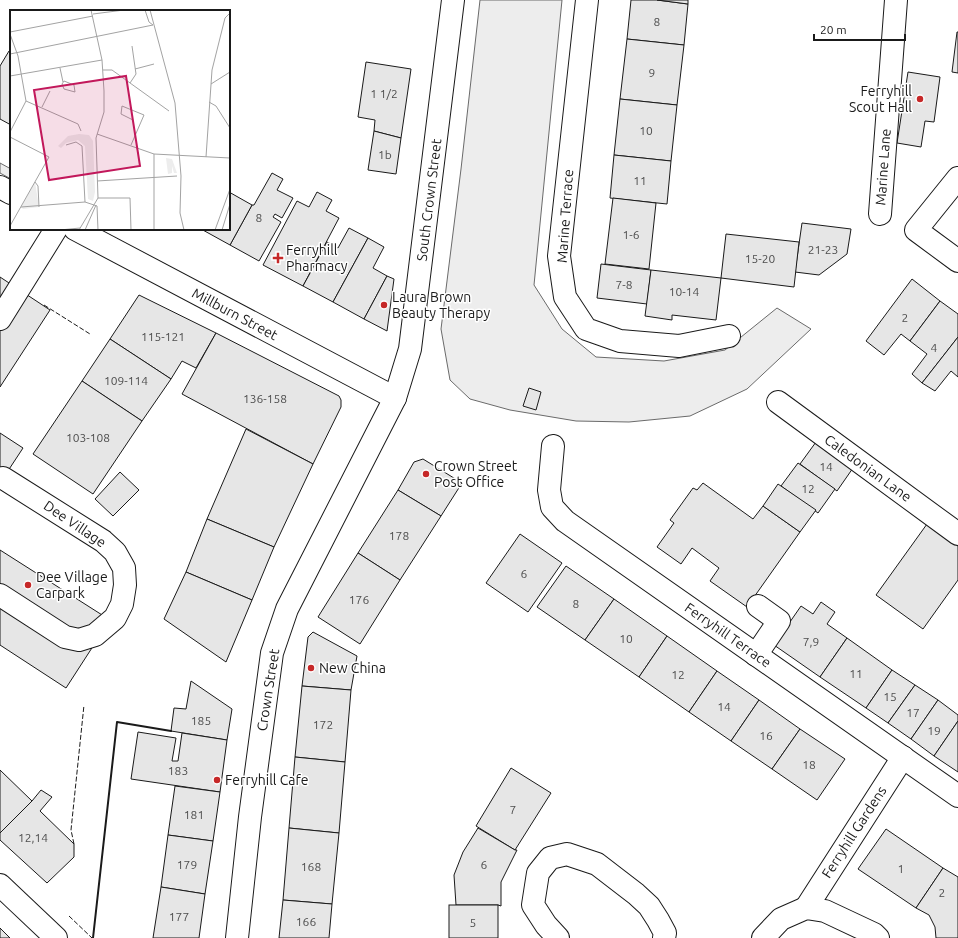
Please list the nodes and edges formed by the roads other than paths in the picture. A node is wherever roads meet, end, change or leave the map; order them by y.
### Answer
1 (453, 0) edge
2 (587, 0) edge
3 (896, 0) edge
4 (958, 178) edge
5 (0, 187) edge
6 (10, 192) edge
7 (880, 214) dead end
8 (55, 230) edge
9 (77, 230) edge
10 (958, 261) edge
11 (0, 319) edge
12 (729, 336) dead end
13 (395, 398) junction
14 (778, 402) dead end
15 (553, 446) dead end
16 (3, 478) dead end
17 (958, 534) edge
18 (0, 595) edge
19 (758, 606) dead end
20 (756, 655) junction
21 (903, 757) junction
22 (958, 796) edge
23 (0, 885) edge
24 (806, 908) junction
25 (56, 938) edge
26 (237, 938) edge
27 (558, 938) edge
28 (664, 938) edge
29 (764, 938) edge
30 (878, 938) edge

1 - 13 street, South Crown Street
2 - 12 street, Marine Terrace
3 - 7 street, Marine Lane
4 - 10 street
5 - 6 street
8 - 11 street
9 - 13 street, Millburn Street
13 - 26 street, Crown Street
14 - 17 street, Caledonian Lane
15 - 20 street, Ferryhill Terrace
16 - 18 street, Dee Village
19 - 20 street
20 - 21 street, Ferryhill Terrace
21 - 22 street, Ferryhill Terrace
21 - 24 street, Ferryhill Gardens
23 - 25 street
24 - 29 street
24 - 30 street
27 - 28 street

